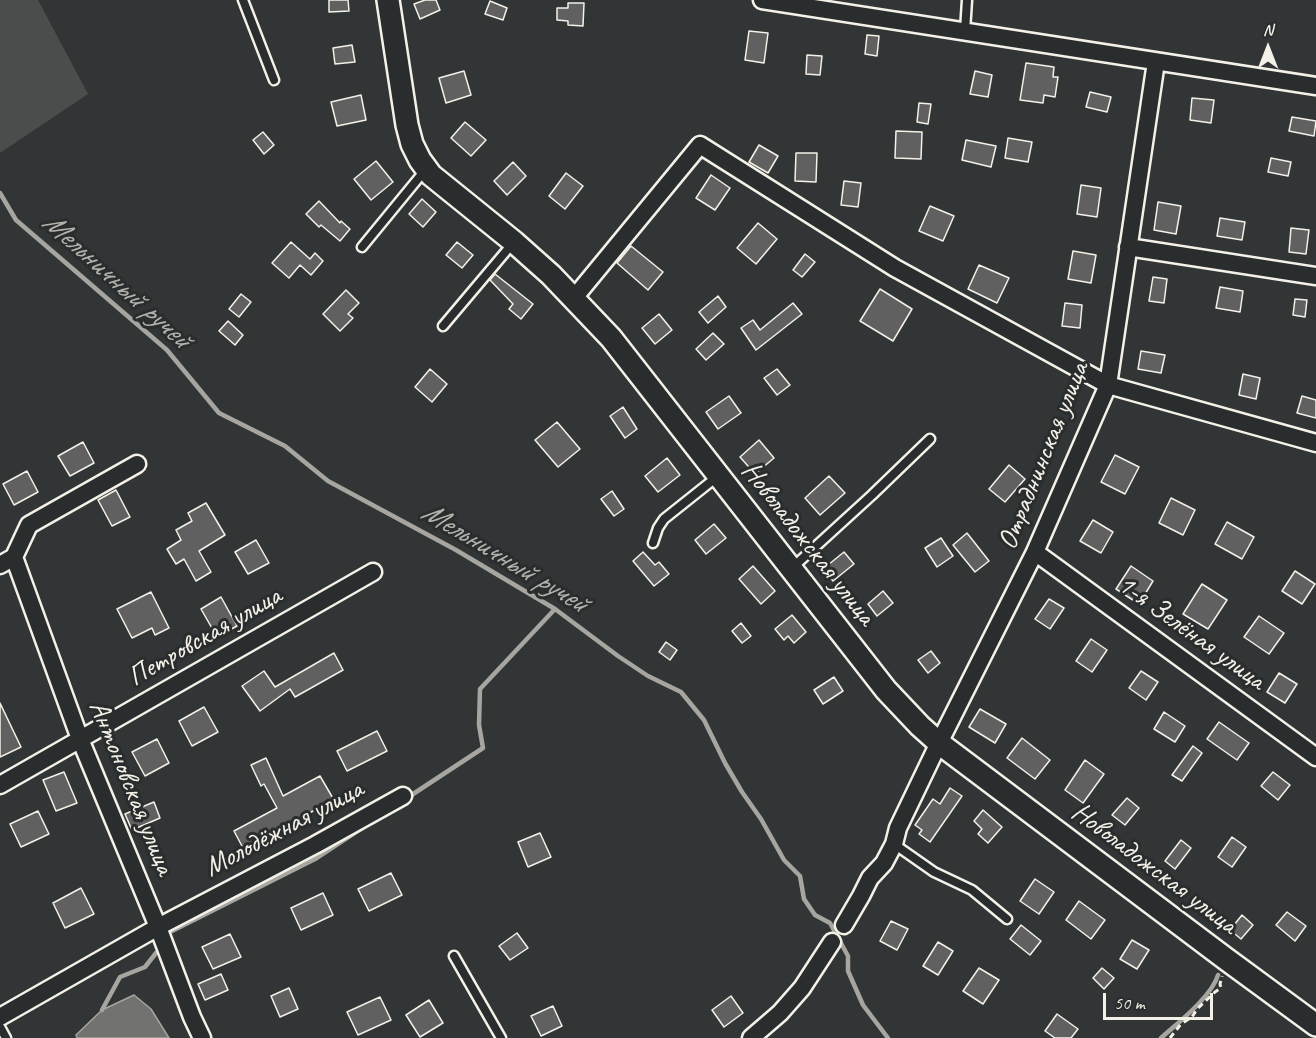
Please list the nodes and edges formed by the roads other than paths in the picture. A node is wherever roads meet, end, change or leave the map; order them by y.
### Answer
1 (243, 0) edge
2 (388, 0) edge
3 (762, 0) edge
4 (967, 0) edge
5 (965, 31) junction
6 (1156, 62) junction
7 (274, 80) dead end
8 (1316, 86) edge
9 (426, 169) junction
10 (514, 242) junction
11 (362, 247) dead end
12 (1128, 247) junction
13 (1316, 276) edge
14 (574, 298) junction
15 (443, 326) dead end
16 (1108, 386) junction
17 (930, 439) dead end
18 (1316, 443) edge
19 (137, 464) dead end
20 (719, 476) junction
21 (653, 543) dead end
22 (1035, 552) junction
23 (7, 561) edge
24 (790, 569) junction
25 (373, 572) dead end
26 (80, 739) junction
27 (939, 743) junction
28 (1316, 758) edge
29 (0, 785) edge
30 (403, 796) dead end
31 (894, 844) junction
32 (1007, 919) dead end
33 (844, 925) dead end
34 (158, 927) junction
35 (832, 942) dead end
36 (454, 956) dead end
37 (0, 1017) edge
38 (1316, 1025) edge
39 (0, 1026) edge
40 (6, 1038) edge
41 (202, 1038) edge
42 (501, 1038) edge
43 (751, 1038) edge

1 - 7 lane
2 - 9 street, Новоладожская улица
3 - 5 street
4 - 5 lane
5 - 6 street
6 - 8 street
6 - 12 street, Отраднинская улица
9 - 10 street, Новоладожская улица
9 - 11 lane
10 - 14 street, Новоладожская улица
10 - 15 lane
12 - 13 street
12 - 16 street, Отраднинская улица
14 - 16 street
14 - 20 street, Новоладожская улица
16 - 18 street
16 - 22 street, Отраднинская улица
17 - 24 lane
19 - 23 street
20 - 21 lane
20 - 24 street, Новоладожская улица
22 - 27 street, Отраднинская улица
22 - 28 street, 1-я Зелёная улица
23 - 26 street, Антоновская улица
24 - 27 street, Новоладожская улица
25 - 26 street, Петровская улица
26 - 29 street, Петровская улица
26 - 34 street, Антоновская улица
27 - 31 street, Отраднинская улица
27 - 38 street, Новоладожская улица
30 - 34 street, Молодёжная улица
31 - 32 lane
31 - 33 street, Отраднинская улица
34 - 37 street, Молодёжная улица
34 - 41 street, Антоновская улица
35 - 43 street
36 - 42 lane
39 - 40 lane

